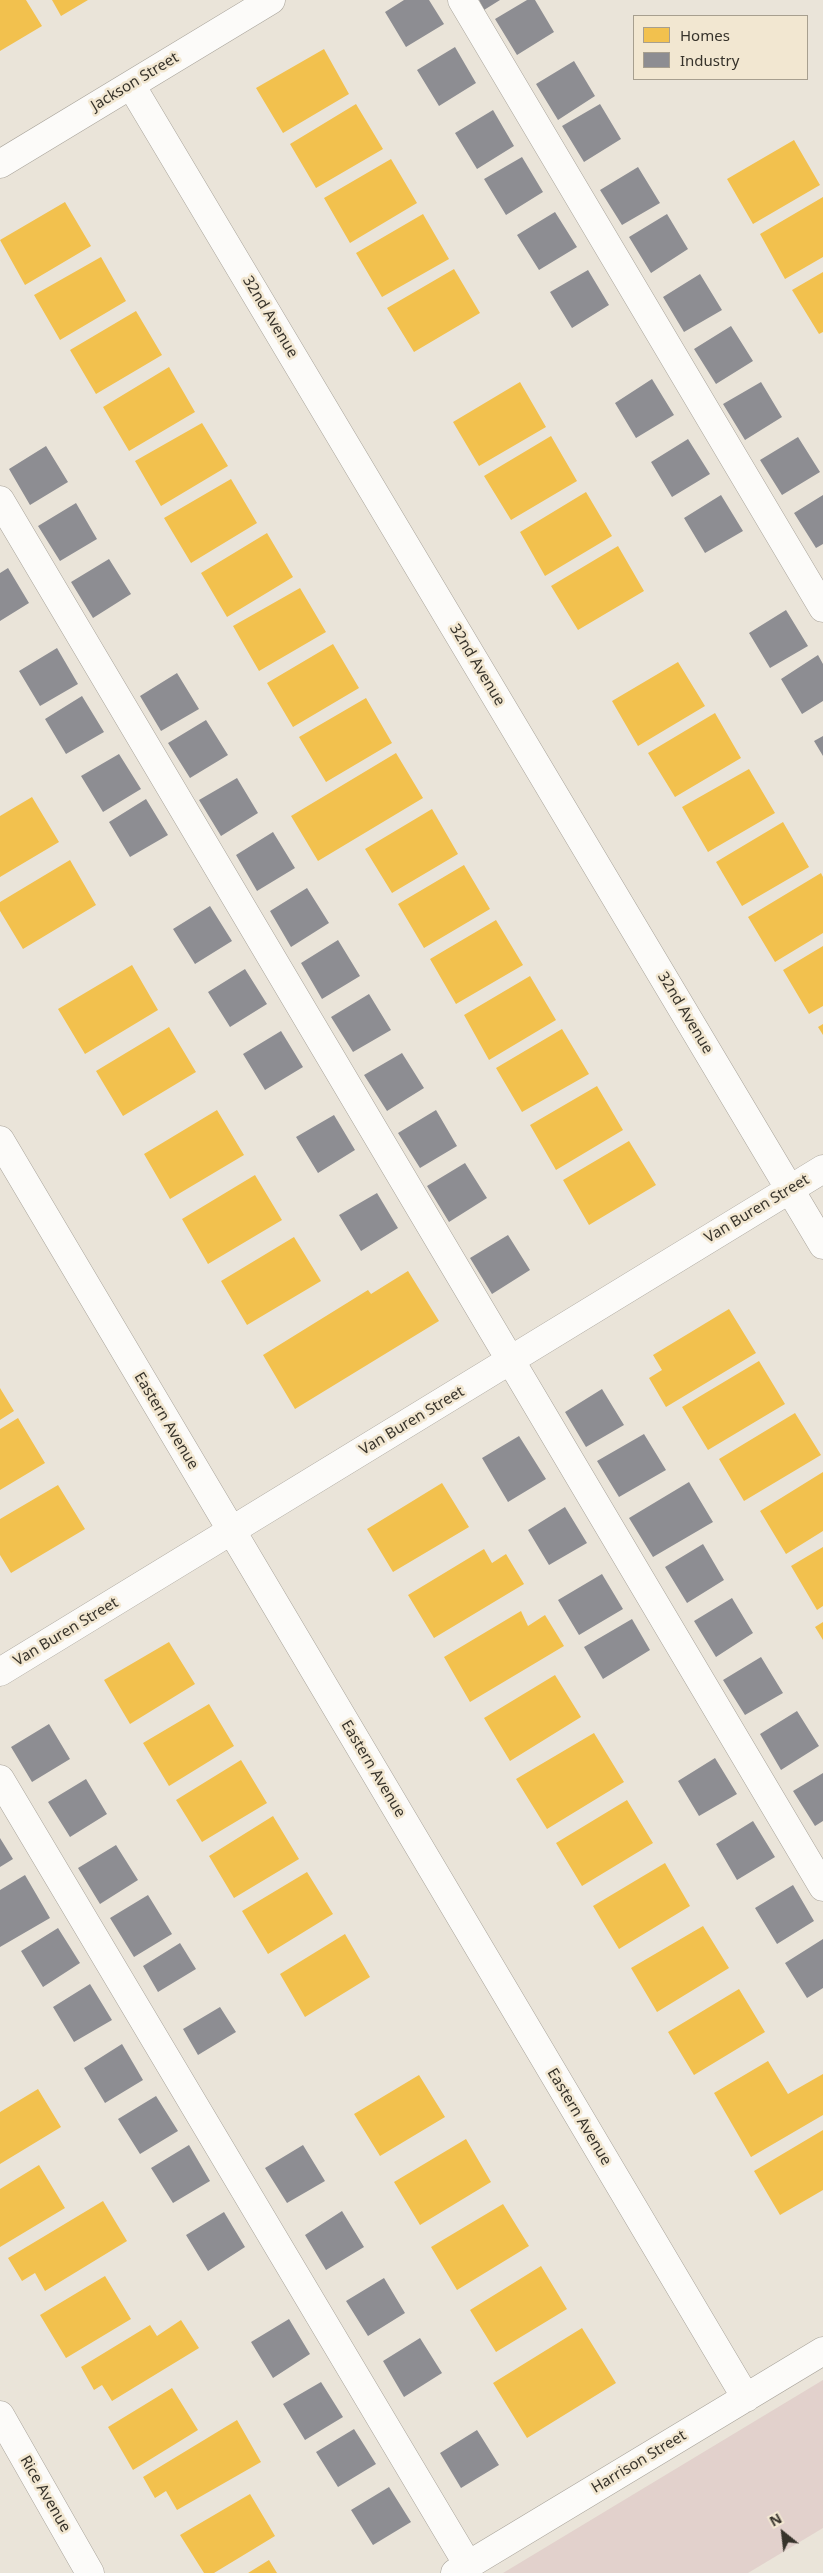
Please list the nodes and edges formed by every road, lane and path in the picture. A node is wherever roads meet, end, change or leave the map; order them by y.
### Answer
1 (270, 0) edge
2 (462, 0) edge
3 (131, 85) junction
4 (0, 164) edge
5 (0, 500) edge
6 (823, 608) edge
7 (0, 1140) edge
8 (823, 1169) edge
9 (790, 1189) junction
10 (823, 1245) edge
11 (510, 1361) junction
12 (232, 1532) junction
13 (0, 1672) edge
14 (0, 1779) edge
15 (823, 1887) edge
16 (823, 2352) edge
17 (746, 2398) junction
18 (0, 2415) edge
19 (461, 2569) edge
20 (90, 2573) edge

1 - 3 street, Jackson Street
2 - 6 street
3 - 4 street, Jackson Street
3 - 9 street, 32nd Avenue
5 - 11 street
7 - 12 street, Eastern Avenue
8 - 9 street, Van Buren Street
9 - 10 street, 32nd Avenue
9 - 11 street, Van Buren Street
11 - 12 street, Van Buren Street
11 - 15 street
12 - 13 street, Van Buren Street
12 - 17 street, Eastern Avenue
14 - 19 street
16 - 17 street, Harrison Street
17 - 19 street, Harrison Street
18 - 20 street, Rice Avenue

